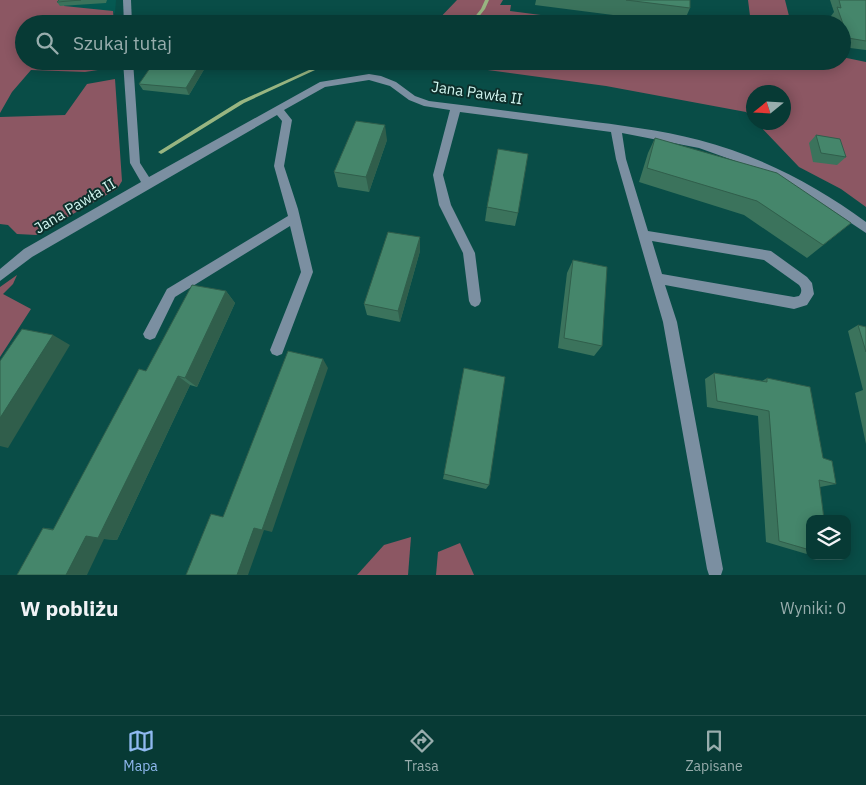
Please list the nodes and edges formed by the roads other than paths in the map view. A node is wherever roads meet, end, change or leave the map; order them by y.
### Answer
1 (127, 0) edge
2 (128, 15) edge
3 (129, 70) edge
4 (456, 108) junction
5 (278, 110) junction
6 (616, 129) junction
7 (147, 183) junction
8 (293, 219) junction
9 (866, 228) edge
10 (644, 235) junction
11 (0, 276) edge
12 (657, 278) junction
13 (476, 301) dead end
14 (150, 334) dead end
15 (277, 350) dead end
16 (715, 569) dead end

1 - 2 street
3 - 7 street
4 - 5 street, Jana Pawła II
4 - 6 street, Jana Pawła II
4 - 13 street
5 - 7 street, Jana Pawła II
5 - 8 street
6 - 9 street, Jana Pawła II
6 - 10 street
7 - 11 street, Jana Pawła II
8 - 14 street
8 - 15 street
10 - 12 street
10 - 12 street
12 - 16 street

